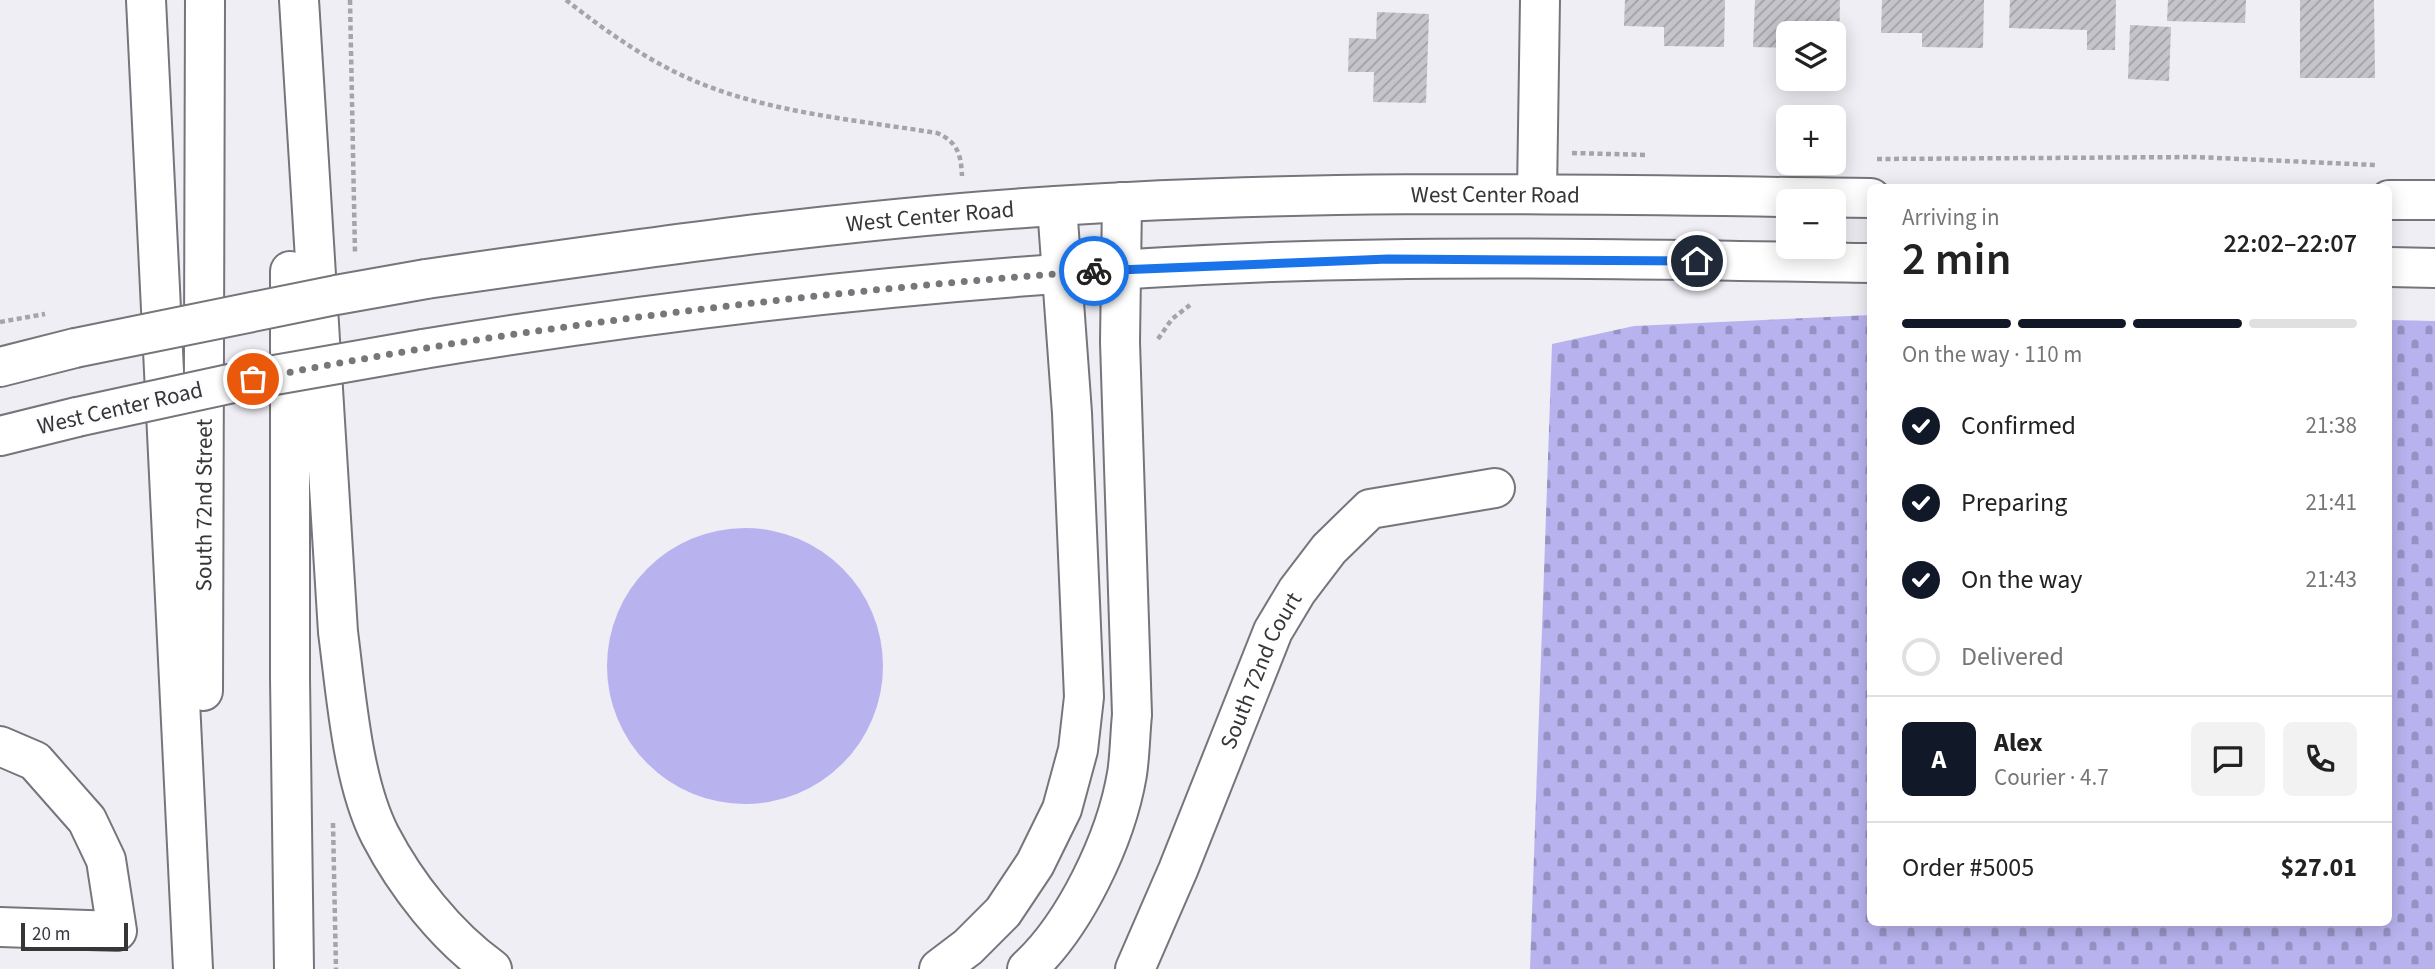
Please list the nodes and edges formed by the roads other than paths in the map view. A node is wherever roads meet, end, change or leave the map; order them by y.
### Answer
1 (146, 0) edge
2 (205, 0) edge
3 (290, 0) edge
4 (299, 0) edge
5 (1540, 0) edge
6 (2387, 182) edge
7 (1537, 193) junction
8 (1867, 198) edge
9 (2435, 200) edge
10 (1122, 202) junction
11 (1057, 206) junction
12 (1867, 263) edge
13 (2392, 267) edge
14 (2435, 268) edge
15 (1120, 269) junction
16 (1063, 274) junction
17 (0, 367) edge
18 (0, 436) edge
19 (1495, 488) dead end
20 (0, 746) edge
21 (0, 927) edge
22 (193, 969) edge
23 (200, 969) edge
24 (294, 969) edge
25 (492, 969) edge
26 (939, 969) edge
27 (1027, 969) edge
28 (1135, 969) edge

1 - 22 main road
2 - 23 main road, South 72nd Street
3 - 24 main road
4 - 25 main road
5 - 7 main road
6 - 9 main road
7 - 8 main road, West Center Road
7 - 10 main road, West Center Road
10 - 11 main road, West Center Road
10 - 15 main road
11 - 16 main road
11 - 17 main road, West Center Road, bridge
12 - 15 main road, West Center Road
13 - 14 main road
15 - 16 main road, West Center Road
15 - 27 main road
16 - 18 main road, West Center Road, bridge
16 - 26 main road
19 - 28 main road, South 72nd Court
20 - 21 main road

